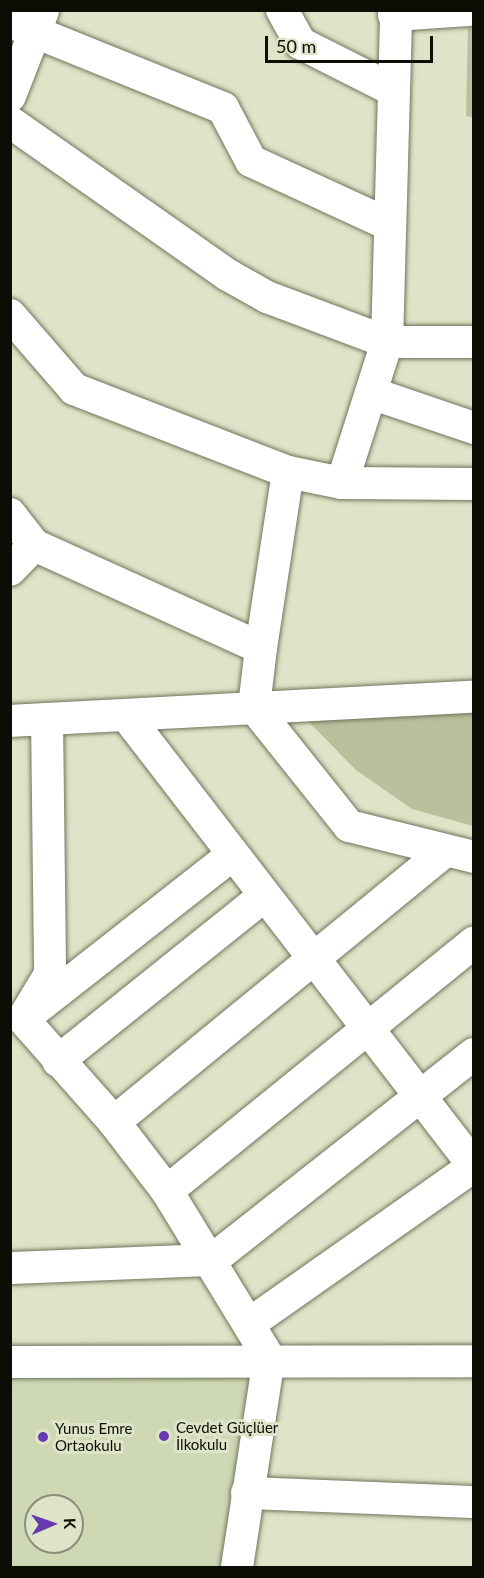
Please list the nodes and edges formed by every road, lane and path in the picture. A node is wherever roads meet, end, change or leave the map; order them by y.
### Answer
1 (282, 10) edge
2 (468, 10) edge
3 (395, 13) edge
4 (30, 21) edge
5 (393, 90) junction
6 (10, 96) edge
7 (10, 122) edge
8 (388, 224) junction
9 (10, 315) edge
10 (387, 342) junction
11 (474, 342) edge
12 (375, 394) junction
13 (474, 428) edge
14 (288, 472) junction
15 (342, 483) junction
16 (474, 484) edge
17 (10, 514) edge
18 (34, 545) junction
19 (10, 570) edge
20 (261, 648) junction
21 (474, 697) edge
22 (254, 707) junction
23 (126, 715) junction
24 (47, 719) junction
25 (10, 721) edge
26 (459, 854) edge
27 (232, 855) junction
28 (264, 896) junction
29 (474, 942) edge
30 (310, 960) junction
31 (17, 1019) edge
32 (370, 1029) junction
33 (474, 1054) edge
34 (58, 1060) junction
35 (420, 1099) junction
36 (114, 1122) junction
37 (474, 1166) edge
38 (166, 1191) junction
39 (212, 1260) junction
40 (10, 1268) edge
41 (249, 1324) junction
42 (269, 1358) junction
43 (474, 1361) edge
44 (10, 1362) edge
45 (247, 1493) junction
46 (474, 1502) edge
47 (237, 1568) edge

1 - 5 street
2 - 3 street
3 - 5 street
4 - 6 street
4 - 8 street
5 - 8 street
7 - 10 street
8 - 10 street
9 - 14 street
10 - 11 street
10 - 12 street
12 - 13 street
12 - 15 street
14 - 15 street
14 - 20 street
15 - 16 street
17 - 18 street
18 - 19 street
18 - 20 street
20 - 22 street
21 - 22 street
22 - 23 street
22 - 26 street
23 - 24 street
23 - 27 street
24 - 25 street
24 - 31 street
26 - 30 street
27 - 28 street
27 - 31 street
28 - 30 street
28 - 34 street
29 - 32 street
30 - 32 street
30 - 36 street
31 - 34 street
32 - 35 street
32 - 38 street
33 - 35 street
34 - 36 street
35 - 37 street
35 - 39 street
36 - 38 street
37 - 41 street
38 - 39 street
39 - 40 street
39 - 41 street
41 - 42 street
42 - 43 street
42 - 44 street
42 - 45 street
45 - 46 street
45 - 47 street

